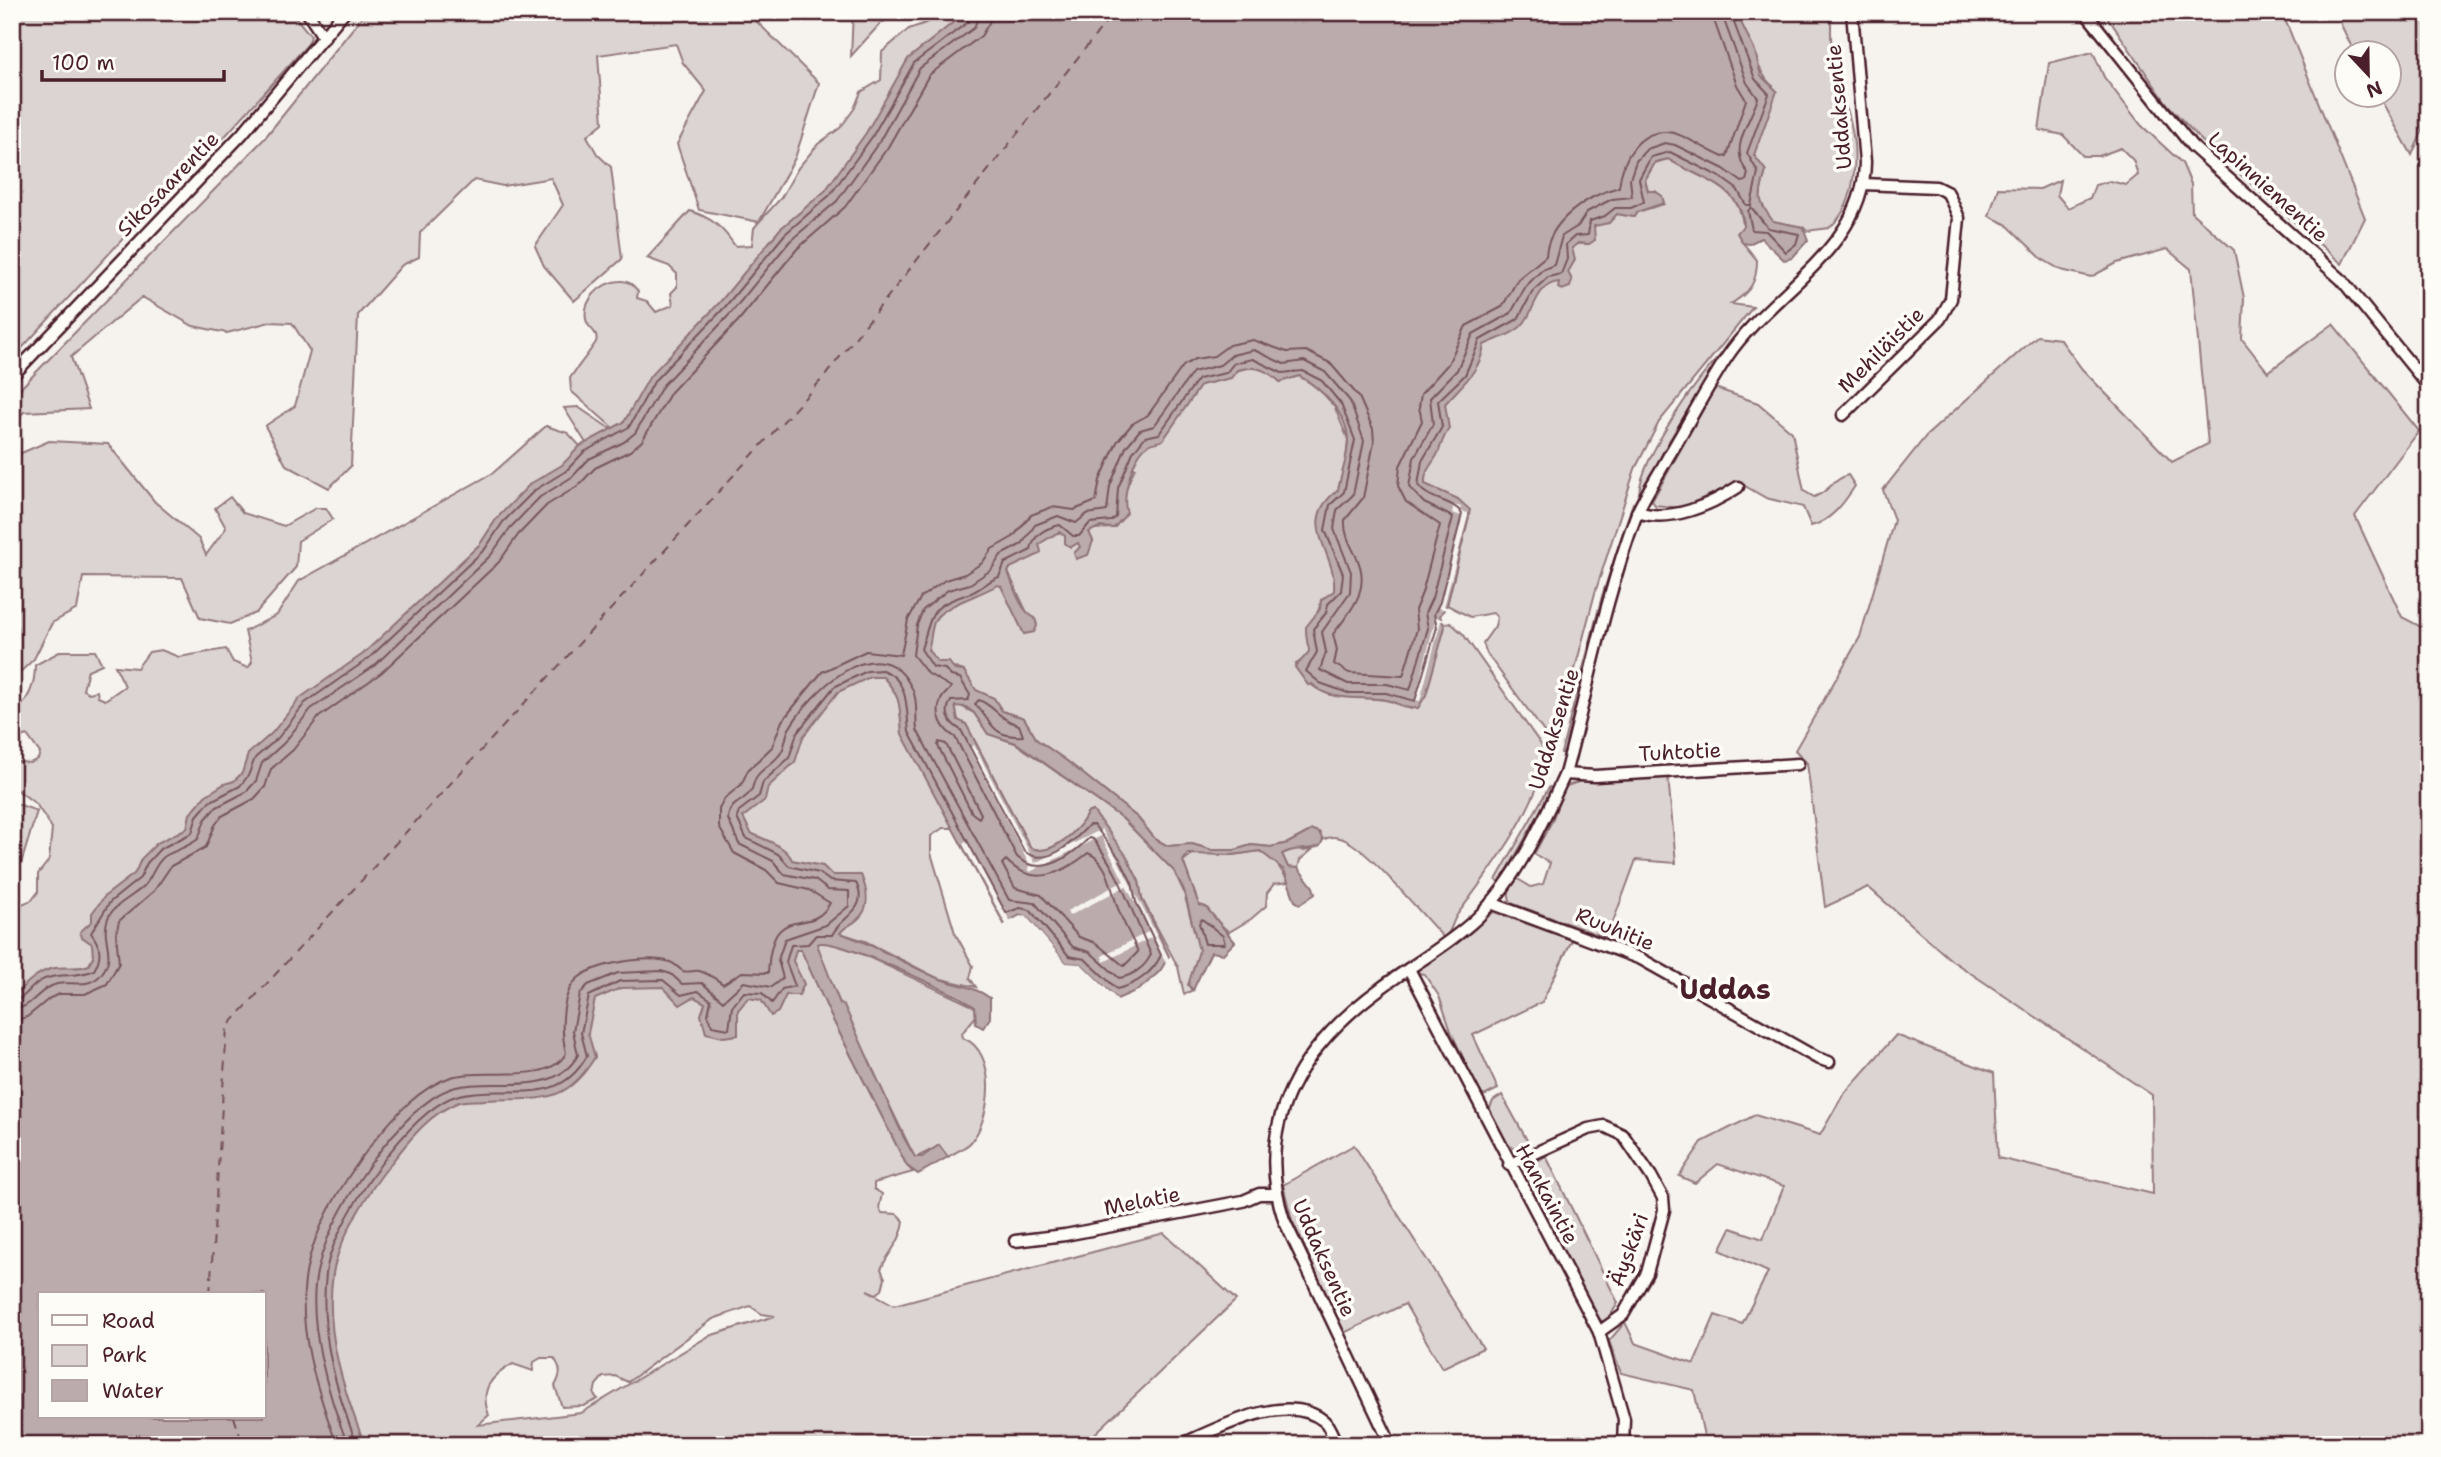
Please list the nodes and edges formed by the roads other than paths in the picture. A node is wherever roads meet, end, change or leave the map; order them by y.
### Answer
1 (307, 12) edge
2 (344, 12) edge
3 (1852, 12) edge
4 (2088, 14) edge
5 (324, 38) junction
6 (1863, 184) junction
7 (12, 376) edge
8 (2429, 387) edge
9 (1843, 415) dead end
10 (1738, 487) dead end
11 (1637, 512) junction
12 (1798, 764) dead end
13 (1565, 774) junction
14 (1491, 903) junction
15 (1409, 969) junction
16 (1829, 1062) dead end
17 (1509, 1165) junction
18 (1275, 1194) junction
19 (1015, 1241) dead end
20 (1600, 1332) junction
21 (1180, 1445) edge
22 (1337, 1445) edge
23 (1391, 1445) edge
24 (1623, 1445) edge

1 - 5 street
2 - 5 street, Sikosaarentie
3 - 6 street, Uddaksentie
4 - 8 street, Lapinniementie
5 - 7 street, Sikosaarentie
6 - 9 street, Mehiläistie
6 - 11 street, Uddaksentie
10 - 11 street
11 - 13 street, Uddaksentie
12 - 13 street, Tuhtotie
13 - 14 street, Uddaksentie
14 - 15 street, Uddaksentie
14 - 16 street, Ruuhitie
15 - 17 street, Hankaintie
15 - 18 street, Uddaksentie
17 - 20 street, Hankaintie
17 - 20 street, Äyskäri
18 - 19 street, Melatie
18 - 23 street, Uddaksentie
20 - 24 street, Hankaintie
21 - 22 street

